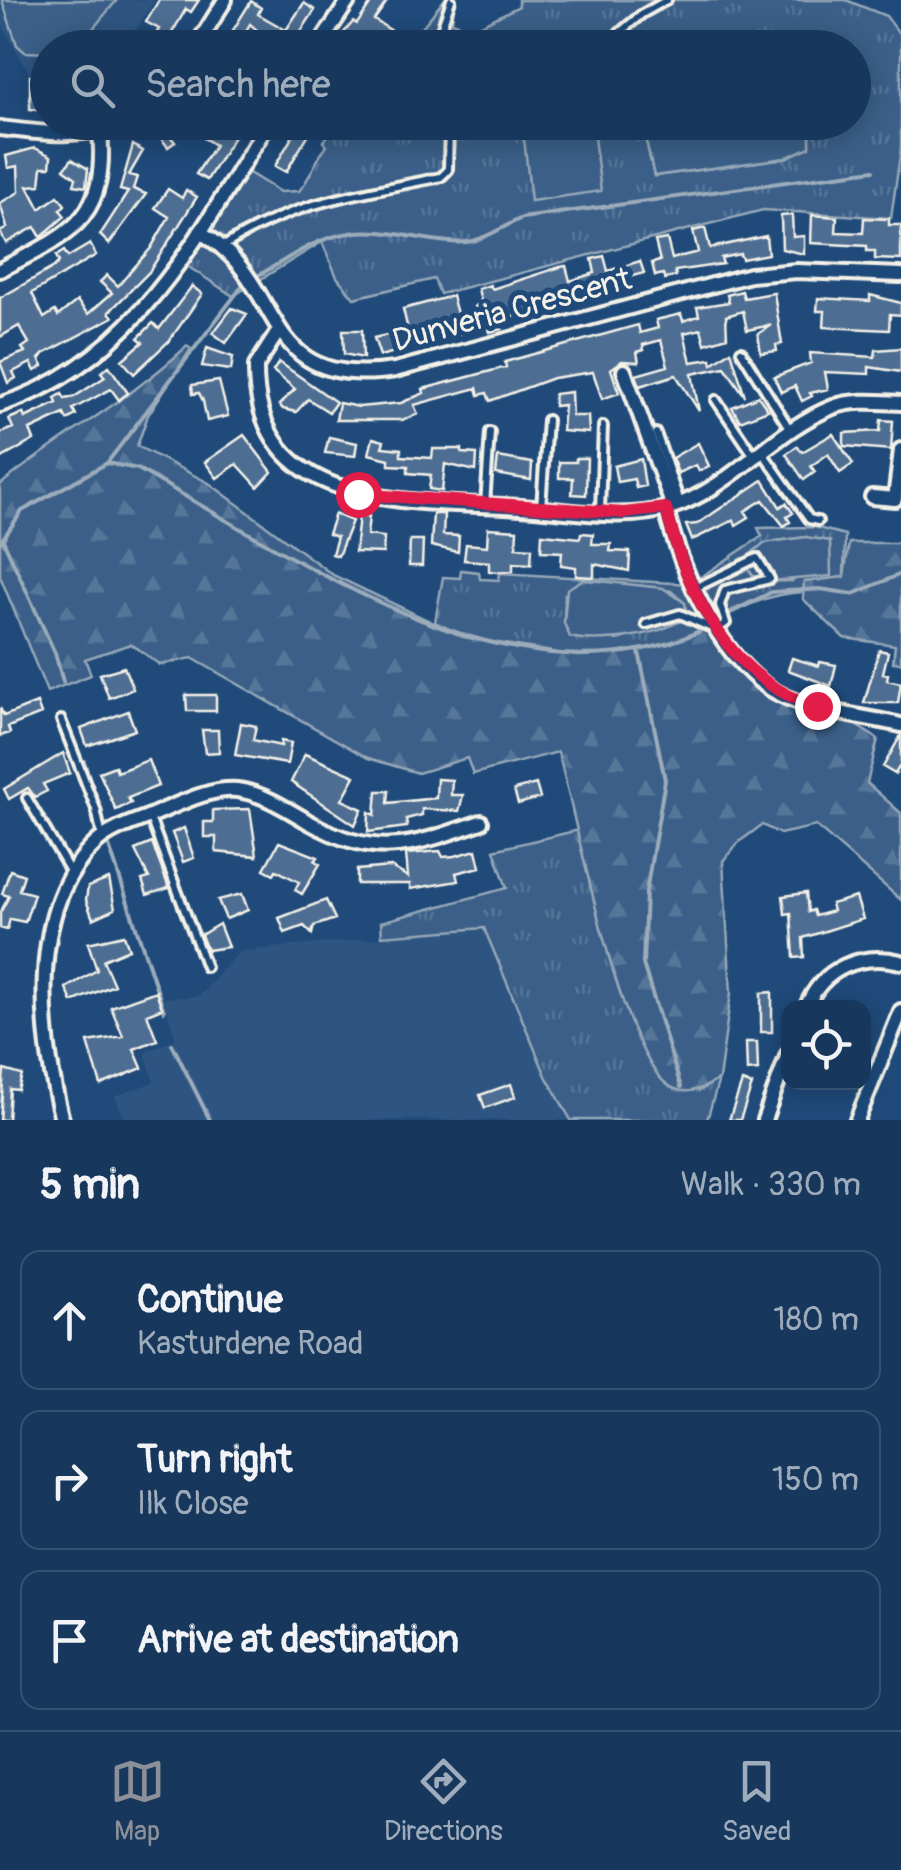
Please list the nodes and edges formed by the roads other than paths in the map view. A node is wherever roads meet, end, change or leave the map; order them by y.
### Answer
1 (225, 0) edge
2 (349, 0) edge
3 (451, 0) edge
4 (666, 0) edge
5 (206, 30) edge
6 (329, 30) edge
7 (441, 30) edge
8 (625, 30) edge
9 (0, 128) edge
10 (30, 131) edge
11 (100, 140) edge
12 (258, 140) edge
13 (449, 140) edge
14 (200, 232) junction
15 (224, 246) junction
16 (0, 270) edge
17 (901, 276) edge
18 (278, 332) junction
19 (742, 352) dead end
20 (624, 371) dead end
21 (716, 400) dead end
22 (901, 403) edge
23 (0, 405) edge
24 (547, 420) dead end
25 (602, 426) dead end
26 (490, 432) dead end
27 (791, 432) junction
28 (656, 433) dead end
29 (901, 450) edge
30 (759, 455) junction
31 (872, 497) dead end
32 (485, 505) junction
33 (673, 506) junction
34 (541, 508) junction
35 (600, 512) junction
36 (818, 521) dead end
37 (694, 589) junction
38 (646, 624) dead end
39 (719, 628) junction
40 (61, 720) dead end
41 (901, 725) edge
42 (27, 798) dead end
43 (149, 817) junction
44 (480, 822) dead end
45 (102, 838) junction
46 (72, 874) junction
47 (901, 962) edge
48 (206, 967) dead end
49 (810, 1000) edge
50 (901, 1012) edge
51 (781, 1073) edge
52 (62, 1120) edge
53 (764, 1120) edge
54 (857, 1120) edge

1 - 5 street
2 - 6 street
3 - 7 lane
4 - 8 lane
9 - 10 street
11 - 16 street
12 - 14 street
13 - 15 lane
14 - 15 street, Dunveria Crescent
14 - 23 street
15 - 18 street, Dunveria Crescent
17 - 18 street, Dunveria Crescent
18 - 32 street
19 - 27 lane
20 - 33 street
21 - 30 lane
22 - 27 street
24 - 34 lane
25 - 35 lane
26 - 32 lane
27 - 30 street
28 - 33 lane
29 - 31 street
30 - 33 street
30 - 36 lane
32 - 34 street
33 - 35 street
33 - 37 street
34 - 35 street
37 - 39 street
37 - 39 lane
38 - 39 lane
39 - 41 street
40 - 45 lane
42 - 46 lane
43 - 44 street
43 - 45 street
43 - 48 lane
45 - 46 street
46 - 52 street
47 - 49 street
50 - 54 street
51 - 53 street

